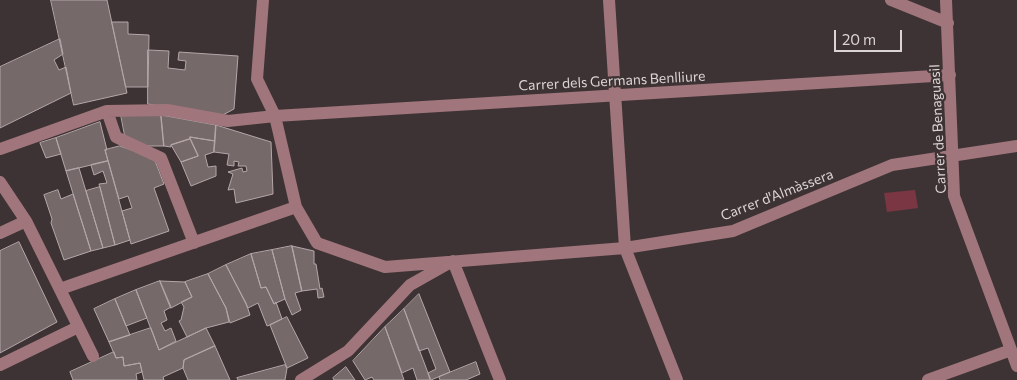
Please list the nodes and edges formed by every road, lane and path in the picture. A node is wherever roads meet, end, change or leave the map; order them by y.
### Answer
1 (263, 0) edge
2 (609, 0) edge
3 (891, 0) edge
4 (946, 0) edge
5 (948, 23) junction
6 (950, 75) junction
7 (616, 96) junction
8 (107, 111) junction
9 (275, 116) junction
10 (1017, 146) edge
11 (0, 149) edge
12 (953, 155) junction
13 (0, 182) edge
14 (296, 208) junction
15 (26, 221) junction
16 (0, 233) edge
17 (194, 243) junction
18 (625, 248) junction
19 (453, 261) junction
20 (60, 289) junction
21 (78, 327) junction
22 (1011, 350) junction
23 (93, 356) dead end
24 (0, 365) edge
25 (1017, 366) edge
26 (301, 380) edge
27 (500, 380) edge
28 (677, 380) edge
29 (928, 380) edge

1 - 9 street
2 - 7 street
3 - 5 street
4 - 5 street, Carrer de Benaguasil
5 - 6 street, Carrer de Benaguasil
6 - 7 street, Carrer dels Germans Benlliure
6 - 12 street, Carrer de Benaguasil
7 - 9 street, Carrer dels Germans Benlliure
7 - 18 street
8 - 9 street, Carrer dels Germans Benlliure
8 - 11 street, Carrer dels Germans Benlliure
8 - 17 street
9 - 14 street
10 - 12 street, Carrer d'Almàssera
12 - 18 street, Carrer d'Almàssera
12 - 22 street, Carrer de Benaguasil
13 - 15 street
14 - 17 street
14 - 19 street, Carrer d'Almàssera
15 - 16 street
15 - 20 street
17 - 20 street
18 - 19 street, Carrer d'Almàssera
18 - 28 street
19 - 26 street
19 - 27 street
20 - 21 street
21 - 23 street
21 - 24 street
22 - 25 street, Carrer de Benaguasil
22 - 29 street

